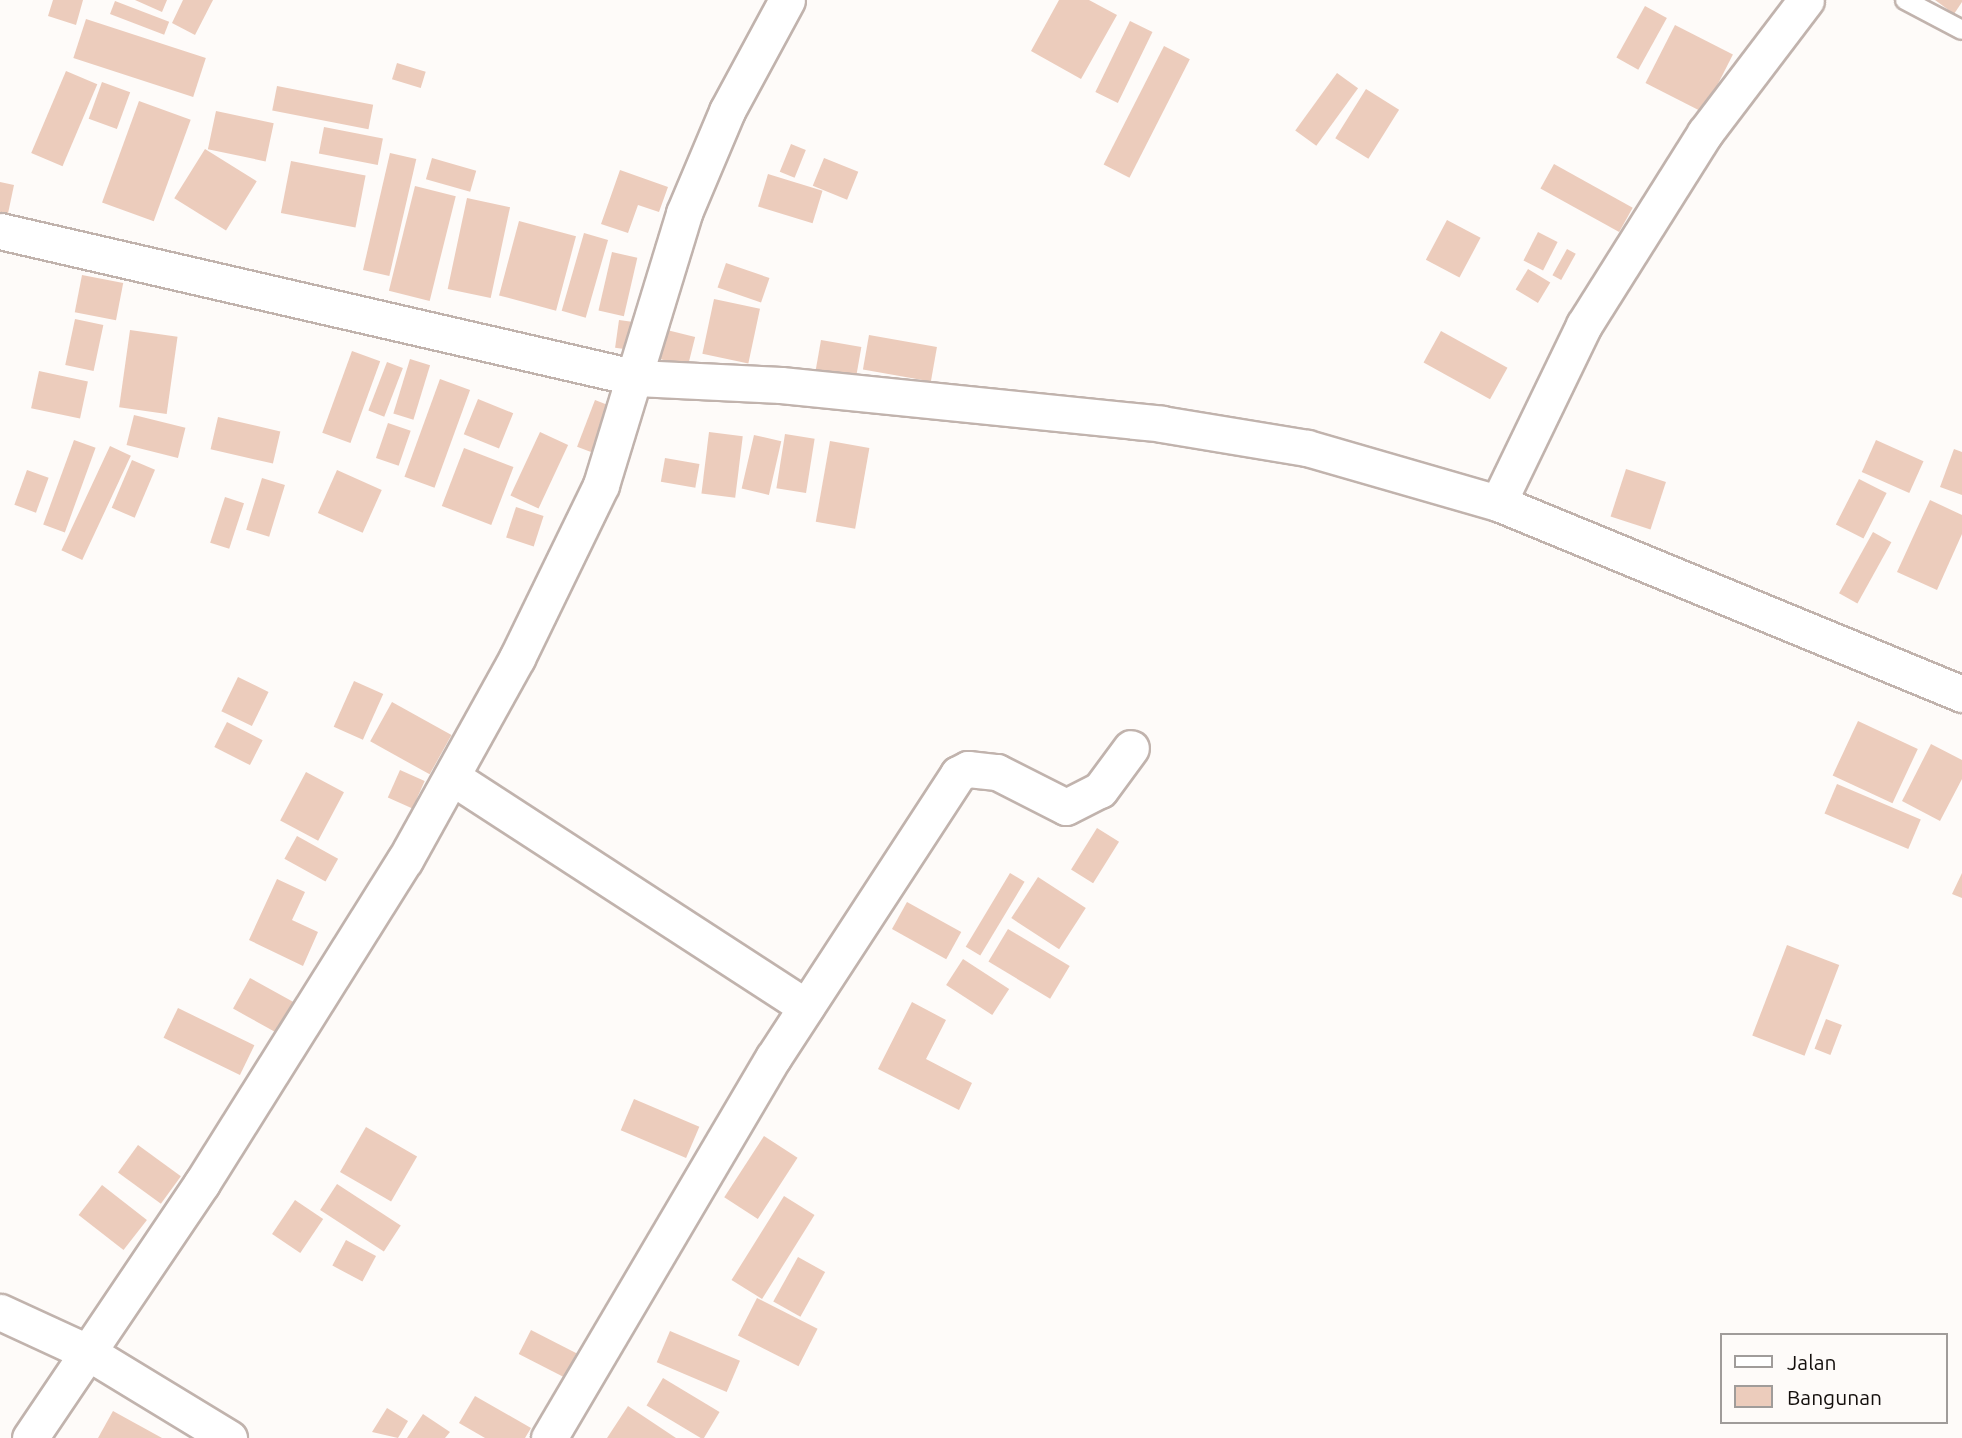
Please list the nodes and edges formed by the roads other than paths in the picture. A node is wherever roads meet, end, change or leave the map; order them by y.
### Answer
1 (787, 0) edge
2 (1806, 0) edge
3 (1905, 0) edge
4 (1962, 30) edge
5 (0, 231) edge
6 (637, 378) junction
7 (1498, 503) junction
8 (1962, 694) edge
9 (1131, 748) dead end
10 (452, 777) junction
11 (806, 1007) junction
12 (0, 1311) edge
13 (89, 1353) junction
14 (30, 1438) edge
15 (229, 1438) edge
16 (549, 1438) edge

1 - 6 street
2 - 7 street
3 - 4 lane
5 - 6 street
6 - 7 street
6 - 10 street
7 - 8 street
9 - 11 street
10 - 11 street
10 - 13 street
11 - 16 street
12 - 13 street
13 - 14 street
13 - 15 street

